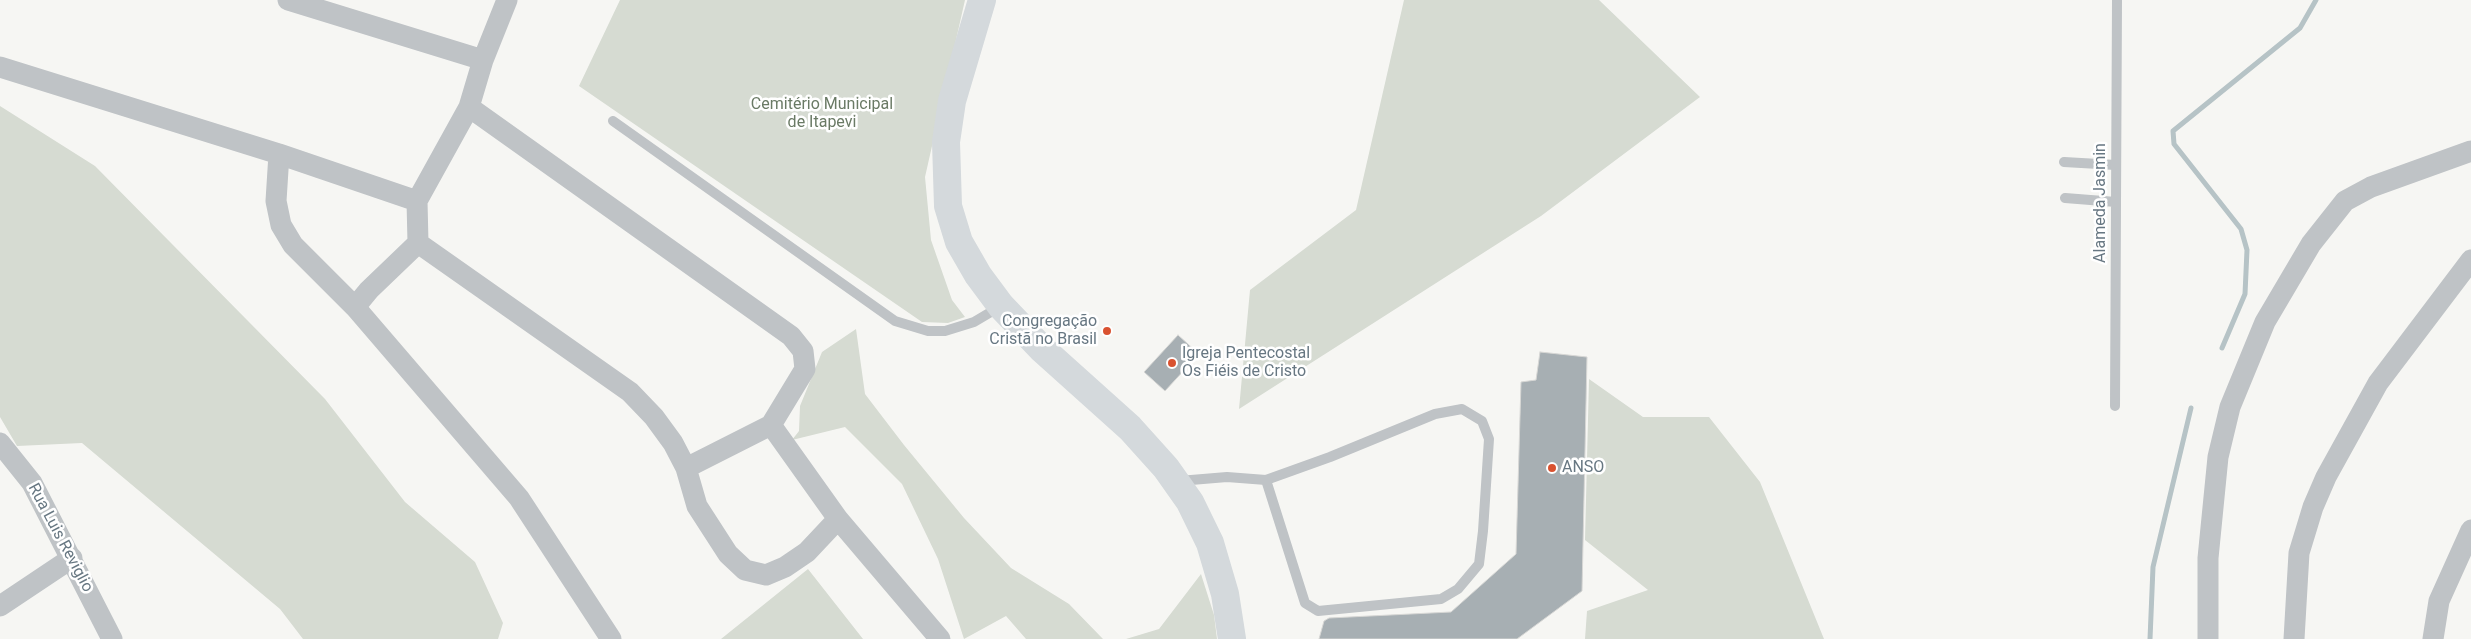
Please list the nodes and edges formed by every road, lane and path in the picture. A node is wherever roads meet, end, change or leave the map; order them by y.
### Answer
1 (288, 0) edge
2 (507, 0) edge
3 (982, 0) edge
4 (2117, 0) edge
5 (483, 60) junction
6 (0, 67) edge
7 (469, 107) junction
8 (613, 122) dead end
9 (2471, 151) edge
10 (279, 154) junction
11 (2064, 162) dead end
12 (2116, 165) junction
13 (2066, 198) dead end
14 (417, 201) junction
15 (2116, 202) junction
16 (418, 243) junction
17 (2471, 260) edge
18 (355, 306) junction
19 (1001, 306) junction
20 (2115, 406) dead end
21 (771, 425) junction
22 (0, 443) edge
23 (0, 468) edge
24 (686, 468) junction
25 (1266, 480) junction
26 (1176, 481) junction
27 (32, 483) junction
28 (838, 519) junction
29 (2471, 530) edge
30 (72, 558) junction
31 (0, 606) edge
32 (112, 639) edge
33 (611, 639) edge
34 (940, 639) edge
35 (1232, 639) edge
36 (2208, 639) edge
37 (2294, 639) edge
38 (2433, 639) edge

1 - 5 street
2 - 5 street
3 - 19 main road
4 - 12 lane, Alameda Jasmin
5 - 7 street
6 - 10 street
7 - 14 street
7 - 21 street
8 - 19 lane
9 - 36 street
10 - 14 street
10 - 18 street
11 - 12 lane
12 - 15 lane, Alameda Jasmin
13 - 15 lane
14 - 16 street
15 - 20 lane, Alameda Jasmin
16 - 18 street
16 - 24 street
17 - 37 street
18 - 33 street
19 - 26 main road
21 - 24 street
21 - 28 street
22 - 27 street, Rua Luis Reviglio
23 - 27 street
24 - 28 street
25 - 25 lane
25 - 26 lane
26 - 35 main road
27 - 30 street, Rua Luis Reviglio
28 - 34 street
29 - 38 street
30 - 31 street
30 - 32 street, Rua Luis Reviglio

